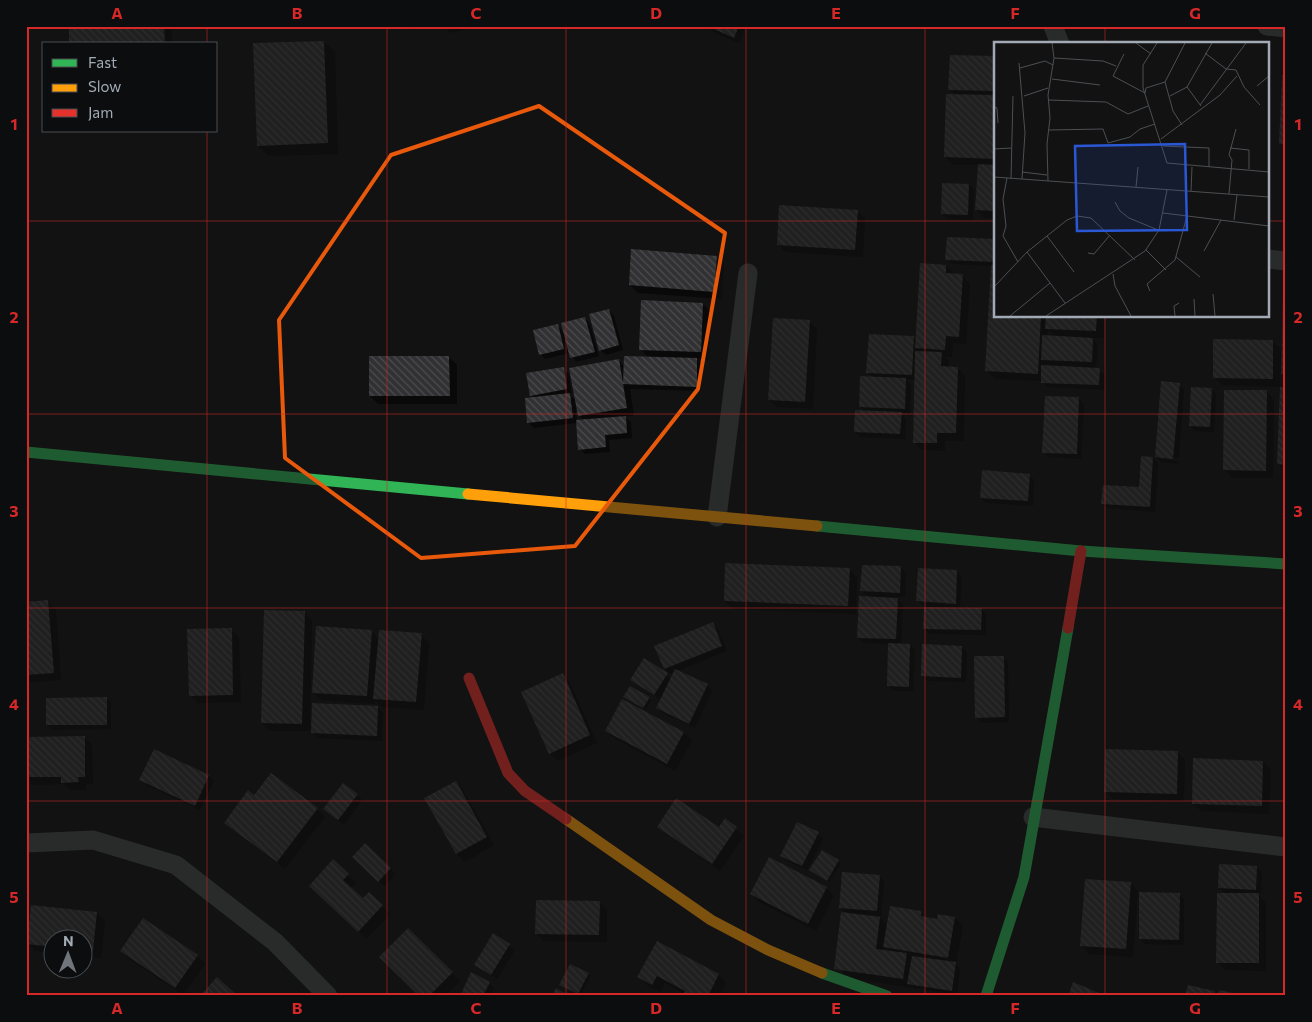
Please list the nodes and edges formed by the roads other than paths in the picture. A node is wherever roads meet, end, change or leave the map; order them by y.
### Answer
1 (1053, 26) edge
2 (1267, 26) edge
3 (1286, 28) edge
4 (1059, 42) edge
5 (1270, 259) edge
6 (1286, 262) edge
7 (748, 273) dead end
8 (26, 452) edge
9 (717, 517) junction
10 (1081, 551) junction
11 (1286, 564) edge
12 (469, 678) dead end
13 (1033, 817) junction
14 (26, 842) edge
15 (1286, 846) edge
16 (328, 996) edge
17 (887, 996) edge
18 (986, 996) edge

1 - 4 street
2 - 3 street
5 - 6 street
7 - 9 street
8 - 9 main road
9 - 10 main road
10 - 11 main road
10 - 13 main road
12 - 17 main road
13 - 15 street
13 - 18 main road
14 - 16 street

